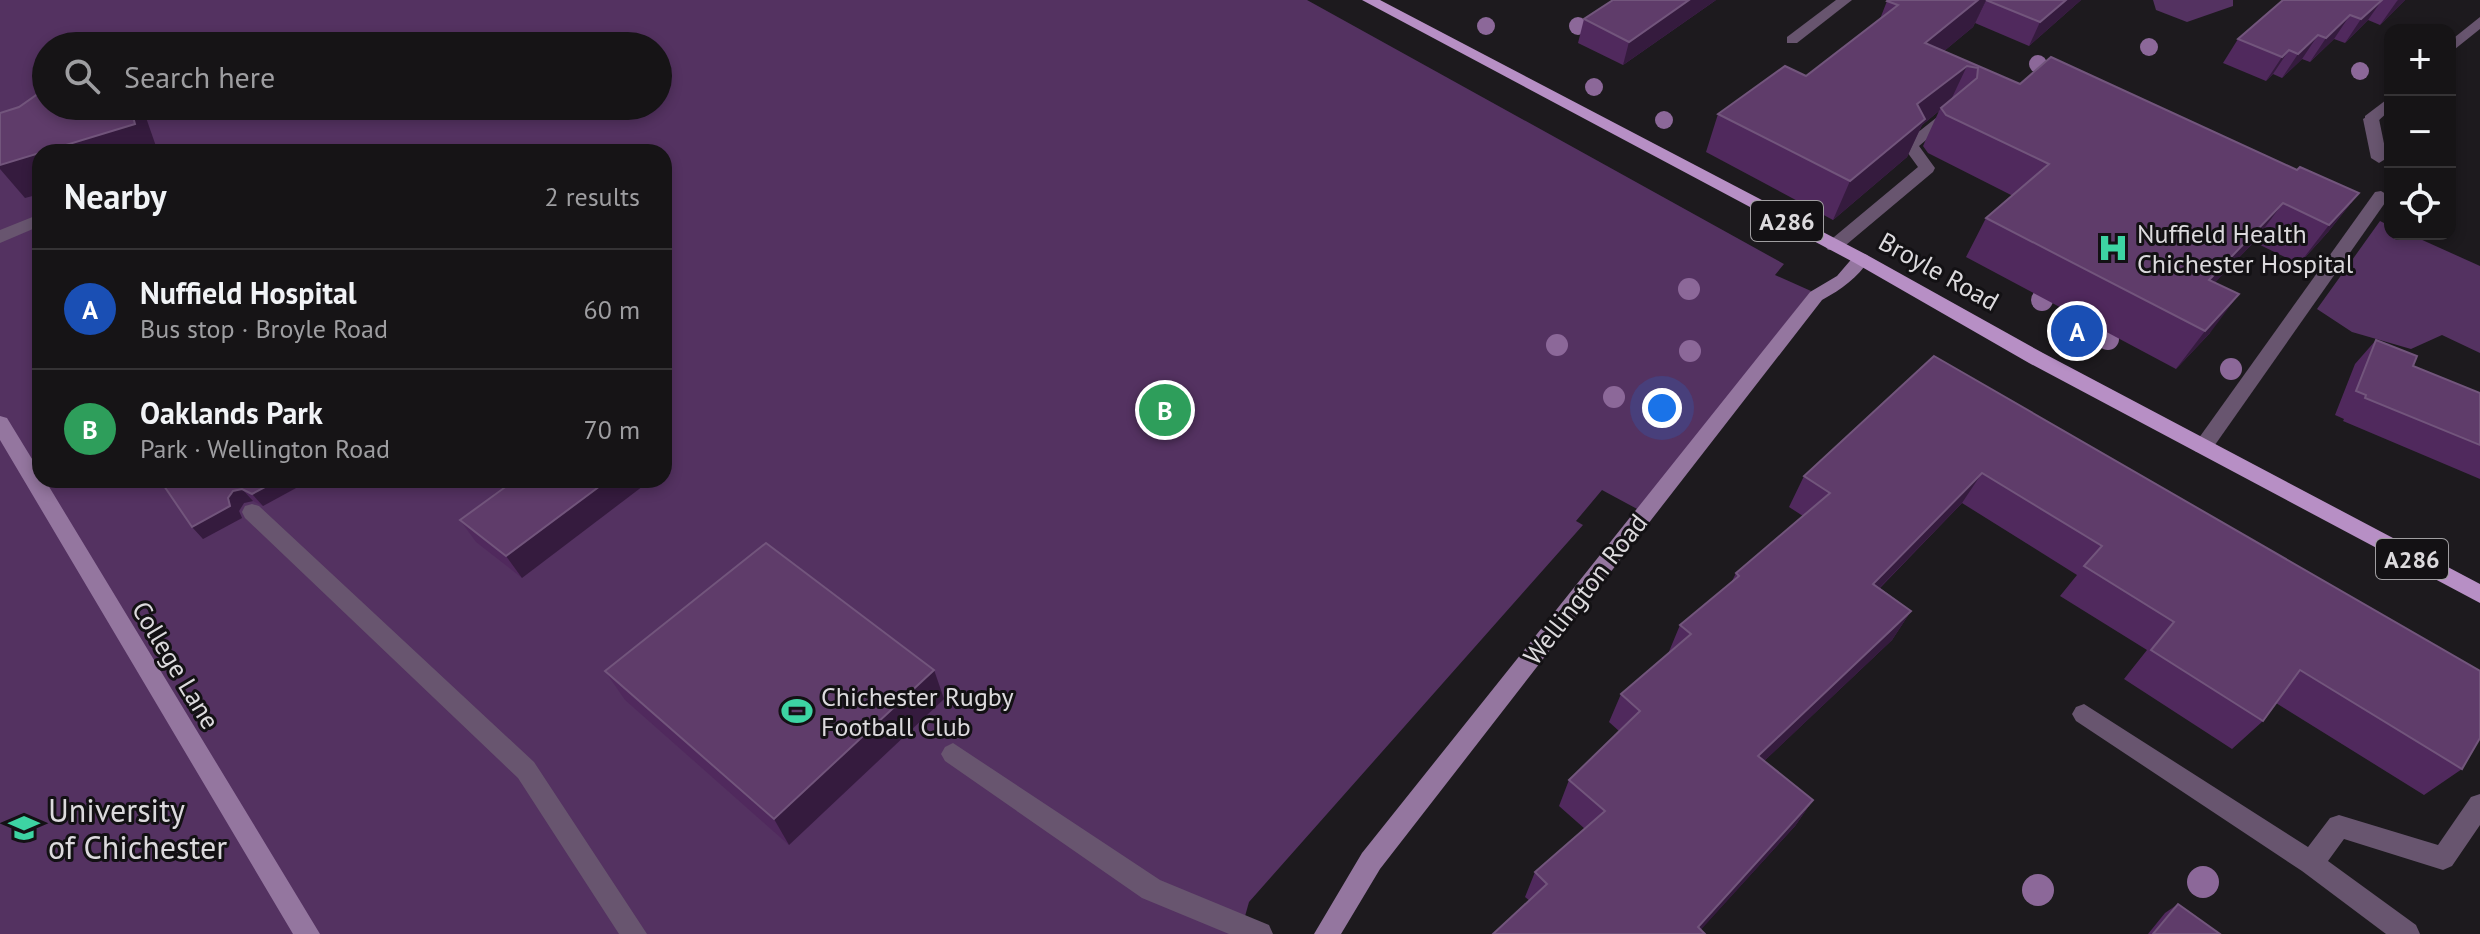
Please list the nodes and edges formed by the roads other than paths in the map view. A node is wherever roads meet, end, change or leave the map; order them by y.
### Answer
1 (1369, 0) edge
2 (1845, 0) edge
3 (2480, 21) edge
4 (1792, 40) dead end
5 (2456, 43) edge
6 (2384, 107) edge
7 (1951, 111) edge
8 (2379, 158) dead end
9 (2381, 196) dead end
10 (32, 223) edge
11 (0, 237) edge
12 (1834, 246) junction
13 (1861, 259) junction
14 (0, 423) edge
15 (2203, 447) junction
16 (32, 476) edge
17 (39, 488) edge
18 (252, 512) dead end
19 (2480, 594) edge
20 (2084, 714) dead end
21 (953, 754) dead end
22 (2480, 805) edge
23 (2311, 863) junction
24 (307, 934) edge
25 (634, 934) edge
26 (1260, 934) edge
27 (1327, 934) edge
28 (2407, 934) edge

1 - 12 main road, Broyle Road / A286
2 - 4 street
3 - 5 street
6 - 8 street
7 - 12 street
9 - 15 street
10 - 11 street
12 - 13 main road, Broyle Road / A286
13 - 15 main road, Broyle Road / A286
13 - 27 street, Wellington Road
14 - 16 street, College Lane
15 - 19 main road, Broyle Road / A286
17 - 24 street, College Lane
18 - 25 street
20 - 23 street
21 - 26 street
22 - 23 street
23 - 28 street

